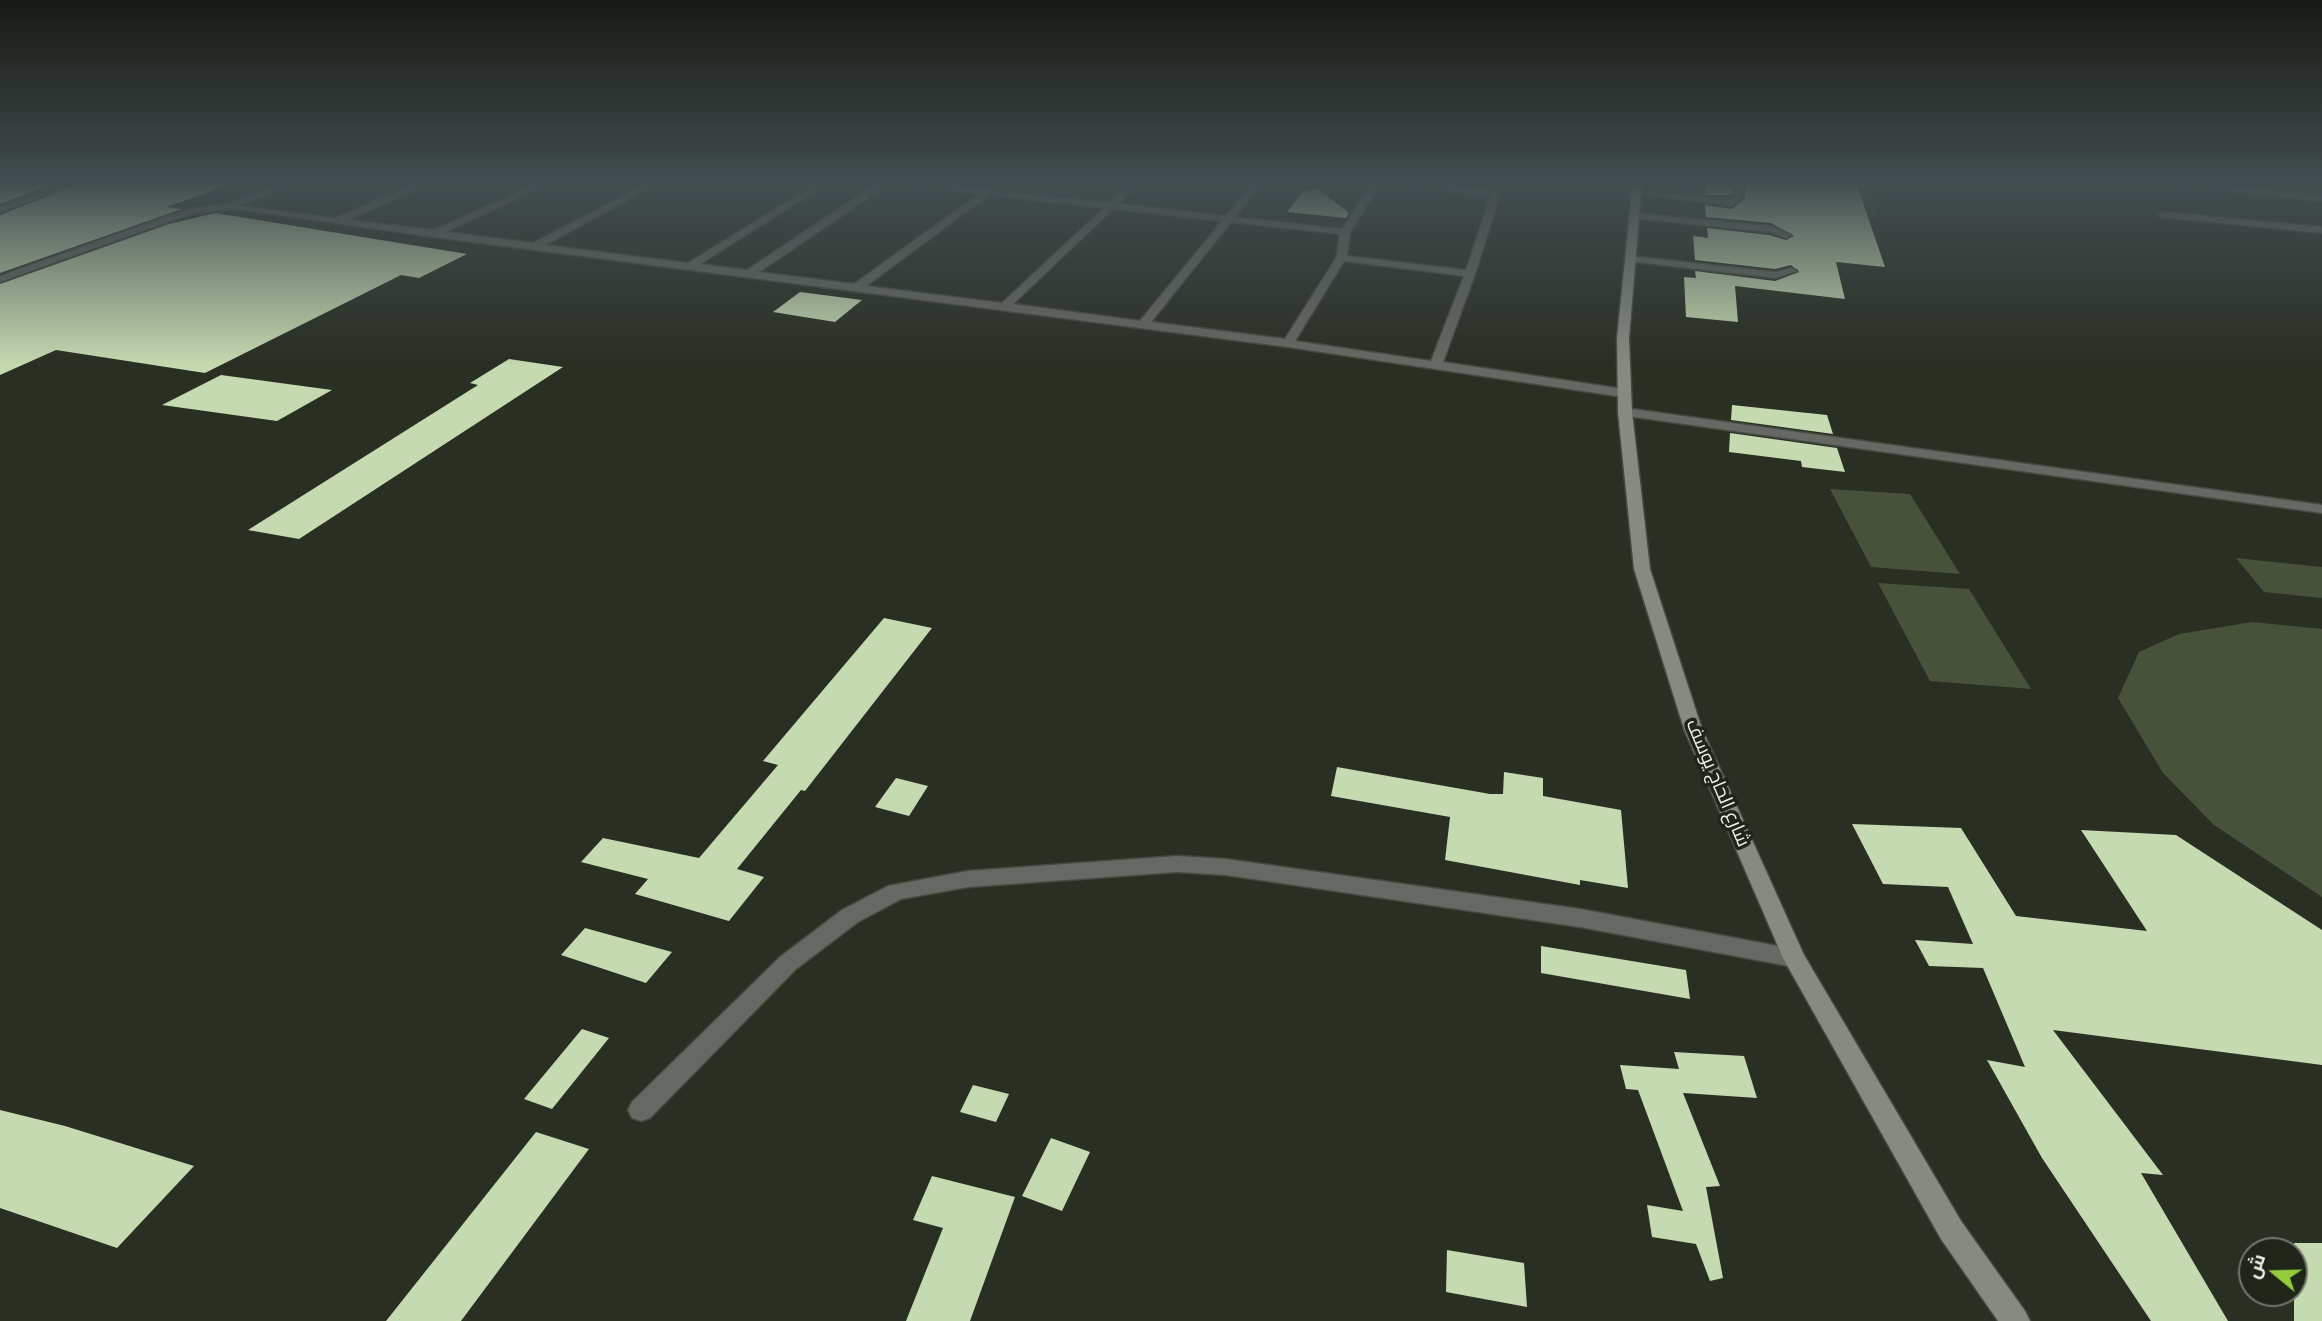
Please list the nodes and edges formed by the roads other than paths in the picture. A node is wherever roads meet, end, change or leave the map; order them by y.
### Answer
1 (99, 244) edge
2 (515, 244) edge
3 (539, 244) edge
4 (726, 244) edge
5 (794, 244) edge
6 (917, 244) edge
7 (1073, 244) edge
8 (1210, 244) edge
9 (1343, 244) edge
10 (1480, 244) edge
11 (1631, 244) edge
12 (535, 246) junction
13 (1340, 258) junction
14 (1630, 259) junction
15 (690, 266) junction
16 (1792, 271) dead end
17 (749, 274) junction
18 (1470, 274) junction
19 (0, 279) edge
20 (856, 288) junction
21 (1005, 306) junction
22 (1142, 325) junction
23 (1289, 343) junction
24 (1436, 364) junction
25 (1624, 403) junction
26 (2322, 509) edge
27 (1794, 958) junction
28 (641, 1110) dead end
29 (2015, 1321) edge

1 - 19 lane
2 - 12 street
3 - 12 street
4 - 15 street
5 - 17 street
6 - 20 street
7 - 21 street
8 - 22 street
9 - 13 street
10 - 18 street
11 - 14 main road, شارع الحاج يوسف
12 - 15 street
13 - 18 street
13 - 23 street
14 - 16 lane
14 - 25 main road, شارع الحاج يوسف
15 - 17 street
17 - 20 street
18 - 24 street
20 - 21 street
21 - 22 street
22 - 23 street
23 - 24 street
24 - 25 street
25 - 26 street
25 - 27 main road, شارع الحاج يوسف
27 - 28 street
27 - 29 main road, شارع الحاج يوسف

